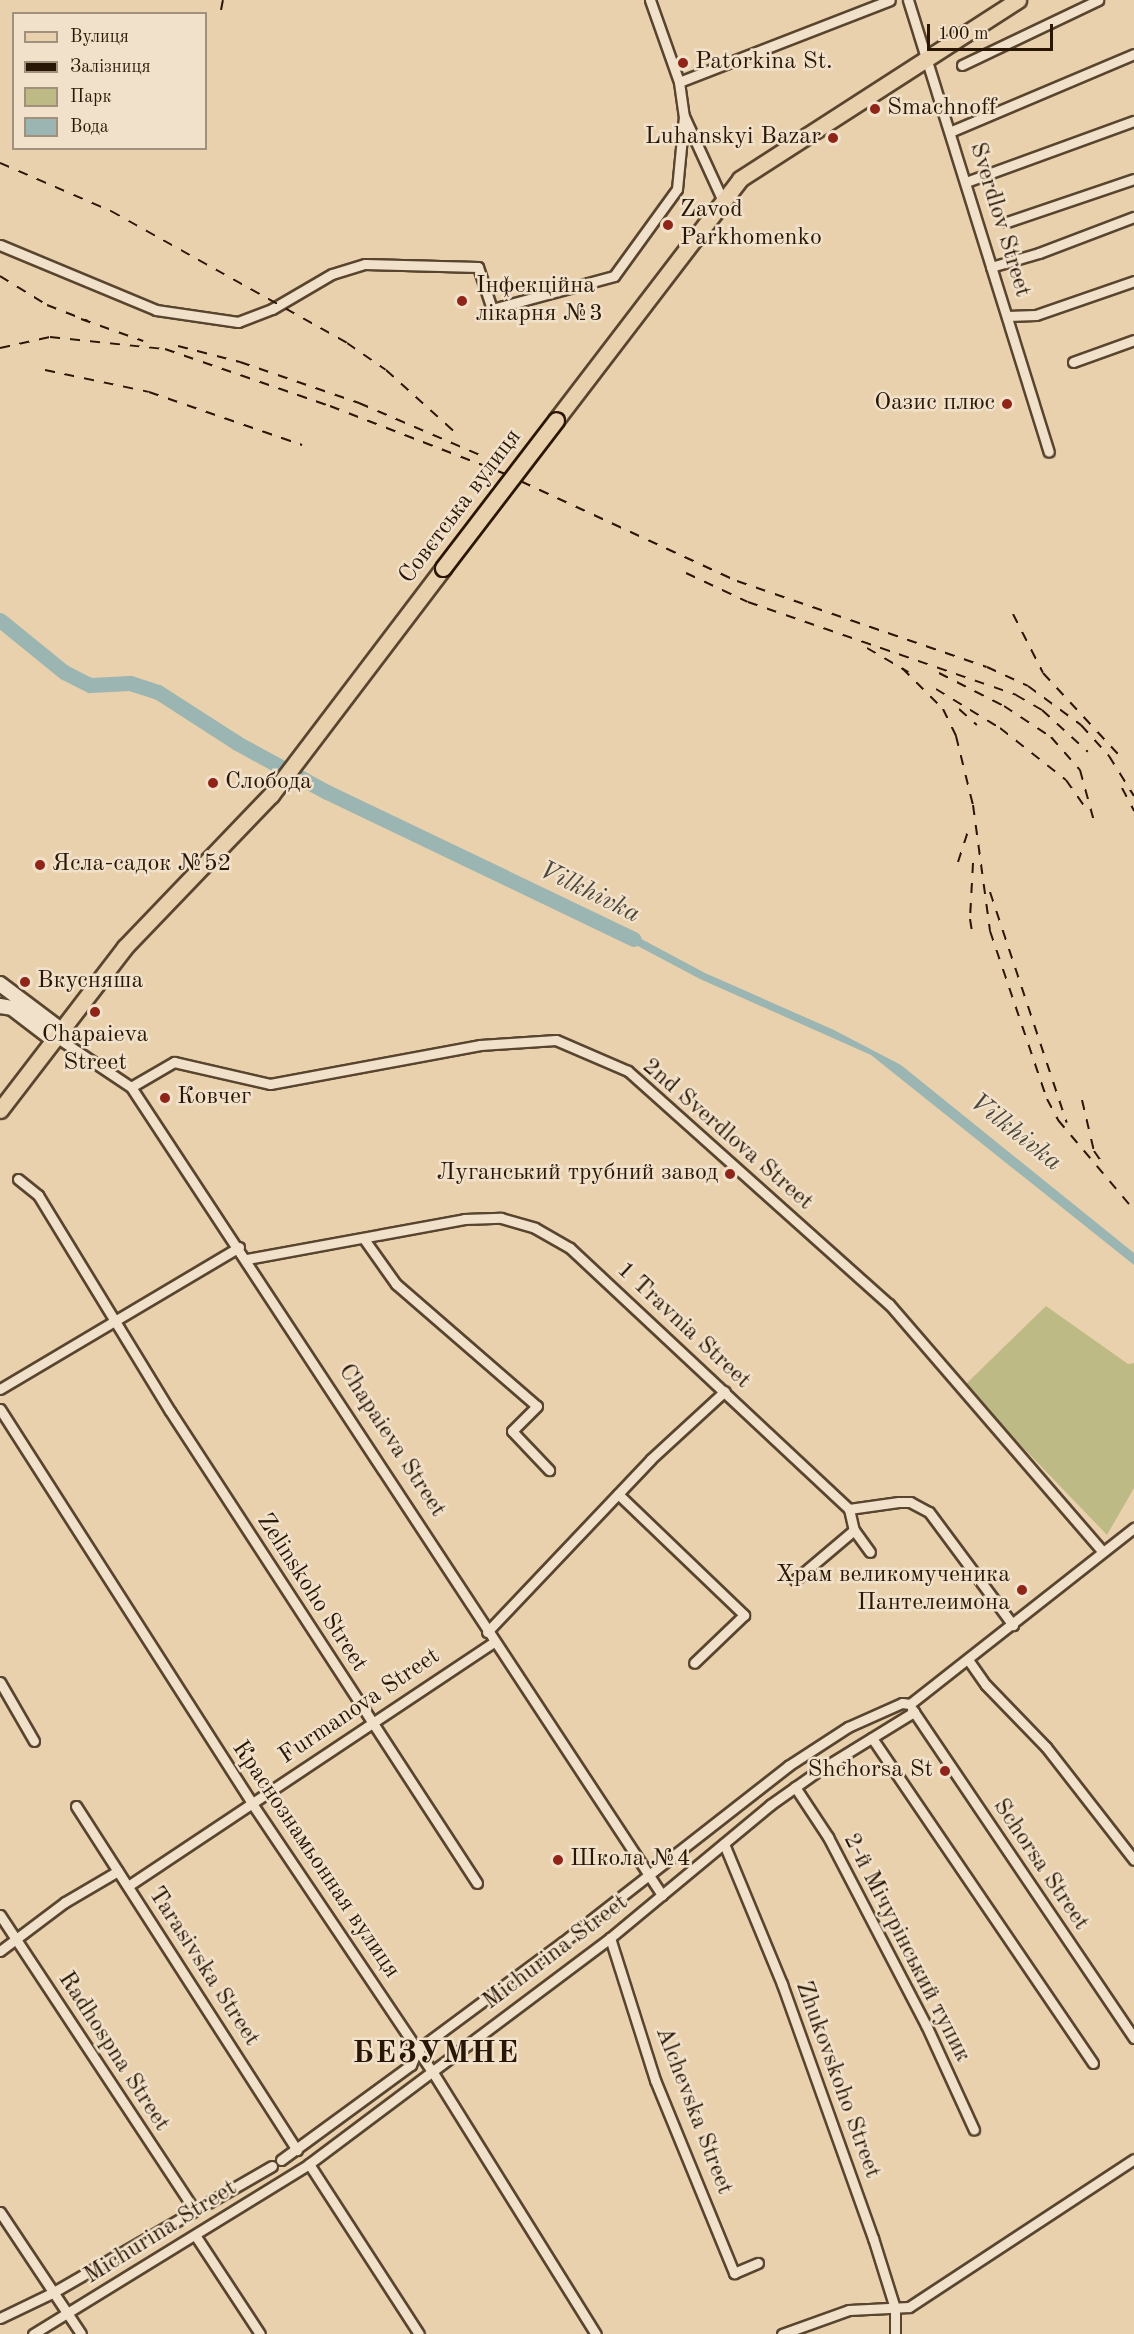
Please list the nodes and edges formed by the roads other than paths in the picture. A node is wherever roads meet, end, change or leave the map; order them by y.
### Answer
1 (650, 0) edge
2 (890, 0) edge
3 (908, 0) edge
4 (1018, 0) edge
5 (1098, 0) edge
6 (1134, 54) edge
7 (927, 57) junction
8 (962, 65) dead end
9 (679, 82) junction
10 (684, 116) junction
11 (1134, 121) edge
12 (952, 131) junction
13 (1134, 179) edge
14 (966, 182) junction
15 (722, 200) junction
16 (1134, 217) edge
17 (1007, 222) dead end
18 (0, 245) edge
19 (991, 267) junction
20 (1134, 281) edge
21 (1007, 316) junction
22 (1134, 340) edge
23 (1073, 362) dead end
24 (1049, 452) dead end
25 (0, 984) edge
26 (0, 1006) edge
27 (57, 1036) junction
28 (131, 1087) junction
29 (0, 1110) edge
30 (18, 1179) dead end
31 (364, 1239) junction
32 (239, 1247) junction
33 (247, 1259) junction
34 (116, 1322) junction
35 (0, 1389) edge
36 (725, 1391) junction
37 (0, 1409) edge
38 (549, 1470) dead end
39 (618, 1494) junction
40 (849, 1509) junction
41 (1134, 1528) edge
42 (855, 1530) junction
43 (1102, 1551) junction
44 (870, 1552) dead end
45 (795, 1580) dead end
46 (1013, 1625) junction
47 (487, 1632) junction
48 (494, 1642) junction
49 (969, 1661) junction
50 (694, 1663) dead end
51 (0, 1682) edge
52 (912, 1708) junction
53 (373, 1719) junction
54 (872, 1738) junction
55 (34, 1741) dead end
56 (795, 1787) junction
57 (251, 1802) junction
58 (76, 1806) dead end
59 (724, 1844) junction
60 (1134, 1860) edge
61 (118, 1871) junction
62 (648, 1877) junction
63 (477, 1883) dead end
64 (128, 1886) junction
65 (662, 1895) junction
66 (0, 1916) edge
67 (610, 1938) junction
68 (16, 1940) junction
69 (0, 1951) edge
70 (1134, 2038) edge
71 (417, 2050) junction
72 (1093, 2063) dead end
73 (432, 2072) junction
74 (974, 2130) dead end
75 (297, 2150) junction
76 (1134, 2159) edge
77 (281, 2160) dead end
78 (309, 2164) junction
79 (272, 2166) dead end
80 (194, 2209) junction
81 (0, 2212) edge
82 (195, 2235) junction
83 (758, 2264) dead end
84 (52, 2293) junction
85 (895, 2308) junction
86 (68, 2314) junction
87 (0, 2318) edge
88 (33, 2334) edge
89 (81, 2334) edge
90 (260, 2334) edge
91 (419, 2334) edge
92 (597, 2334) edge
93 (782, 2334) edge
94 (895, 2334) edge

1 - 9 street
2 - 9 street
3 - 7 street, Sverdlov Street
4 - 7 main road, Совєтська вулиця
5 - 8 street
6 - 12 street
7 - 12 street, Sverdlov Street
7 - 15 main road, Совєтська вулиця
9 - 10 street
10 - 15 street
10 - 18 street
11 - 14 street
12 - 14 street, Sverdlov Street
13 - 17 street
14 - 19 street, Sverdlov Street
15 - 27 main road, Совєтська вулиця, bridge
16 - 19 street
19 - 21 street, Sverdlov Street
20 - 21 street
21 - 24 street, Sverdlov Street
22 - 23 street
25 - 27 street, Chapaieva Street
26 - 27 street, Chapaieva Street
27 - 28 street, Chapaieva Street
27 - 29 main road, Совєтська вулиця
28 - 32 street, Chapaieva Street
28 - 43 street, 2nd Sverdlova Street
30 - 34 street, Zelinskoho Street
31 - 33 street, 1 Travnia Street
31 - 36 street, 1 Travnia Street
31 - 38 street
32 - 33 street, Chapaieva Street
32 - 34 street
33 - 47 street, Chapaieva Street
34 - 35 street
34 - 53 street, Zelinskoho Street
36 - 39 street
36 - 40 street, 1 Travnia Street
37 - 57 street, Краснознамьонная вулиця
39 - 47 street
39 - 50 street
40 - 42 street
40 - 46 street
41 - 43 street, Michurina Street
42 - 44 street
42 - 45 street
43 - 46 street, Michurina Street
46 - 49 street, Michurina Street
47 - 48 street, Chapaieva Street
48 - 53 street, Furmanova Street
48 - 62 street, Chapaieva Street
49 - 52 street, Michurina Street
49 - 60 street
51 - 55 street
52 - 54 street, Michurina Street
52 - 62 street, Michurina Street
52 - 70 street, Schorsa Street
53 - 57 street, Furmanova Street
53 - 63 street, Zelinskoho Street
54 - 56 street, Michurina Street
54 - 72 street
56 - 59 street, Michurina Street
56 - 74 street, 2-й Мічурінський тупик
57 - 64 street, Furmanova Street
57 - 71 street, Краснознамьонная вулиця
58 - 61 street, Tarasivska Street
59 - 65 street, Michurina Street
59 - 85 street, Zhukovskoho Street
61 - 64 street, Tarasivska Street
61 - 68 street
62 - 65 street, Chapaieva Street
62 - 71 street, Michurina Street
64 - 75 street, Tarasivska Street
65 - 67 street, Michurina Street
66 - 68 street, Radhospna Street
67 - 73 street, Michurina Street
67 - 83 street, Alchevska Street
68 - 69 street
68 - 80 street, Radhospna Street
71 - 73 street, Краснознамьонная вулиця
71 - 75 street, Michurina Street
73 - 78 street, Michurina Street
73 - 92 street, Краснознамьонная вулиця
75 - 77 street, Michurina Street
76 - 85 street
78 - 82 street, Michurina Street
78 - 91 street
79 - 80 street, Michurina Street
80 - 84 street, Michurina Street
81 - 84 street
82 - 86 street, Michurina Street
82 - 90 street
84 - 86 street
84 - 87 street, Michurina Street
85 - 93 street
85 - 94 street, Zhukovskoho Street
86 - 88 street, Michurina Street
86 - 89 street

